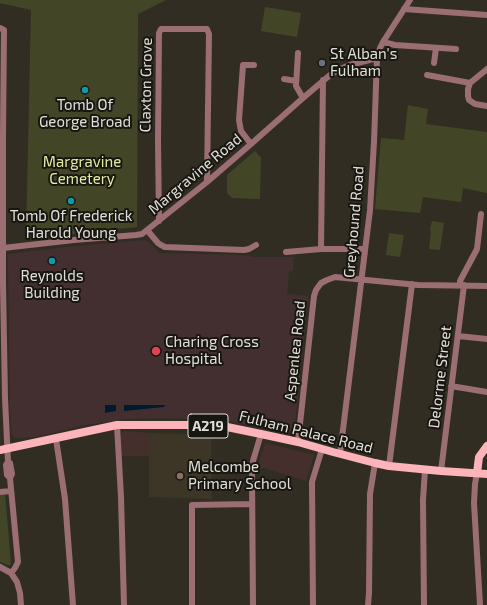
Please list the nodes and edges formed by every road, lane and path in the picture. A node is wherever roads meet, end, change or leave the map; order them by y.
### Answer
1 (410, 0) edge
2 (404, 9) junction
3 (487, 15) edge
4 (0, 28) edge
5 (383, 42) junction
6 (436, 48) junction
7 (456, 49) dead end
8 (298, 53) dead end
9 (377, 58) junction
10 (434, 63) dead end
11 (254, 65) dead end
12 (487, 69) edge
13 (426, 75) dead end
14 (284, 79) dead end
15 (323, 80) junction
16 (296, 81) junction
17 (470, 83) junction
18 (303, 98) junction
19 (487, 106) edge
20 (1, 135) edge
21 (251, 144) junction
22 (207, 182) junction
23 (481, 214) dead end
24 (2, 219) edge
25 (159, 222) junction
26 (147, 230) junction
27 (256, 245) dead end
28 (3, 248) junction
29 (321, 249) junction
30 (365, 249) junction
31 (286, 252) dead end
32 (362, 279) junction
33 (412, 284) junction
34 (462, 285) junction
35 (487, 286) edge
36 (458, 336) junction
37 (487, 339) edge
38 (451, 386) junction
39 (487, 392) edge
40 (117, 425) junction
41 (261, 434) junction
42 (56, 438) junction
43 (298, 442) junction
44 (487, 446) edge
45 (4, 449) edge
46 (322, 449) junction
47 (340, 454) junction
48 (375, 463) junction
49 (389, 466) junction
50 (425, 470) junction
51 (441, 471) junction
52 (477, 473) junction
53 (487, 474) edge
54 (11, 491) junction
55 (0, 492) edge
56 (252, 504) junction
57 (0, 567) edge
58 (11, 573) junction
59 (22, 605) edge
60 (73, 605) edge
61 (124, 605) edge
62 (192, 605) edge
63 (253, 605) edge
64 (313, 605) edge
65 (368, 605) edge
66 (424, 605) edge
67 (480, 605) edge

1 - 2 street, Greyhound Road
2 - 3 street
2 - 5 street, Greyhound Road
4 - 20 street
5 - 6 street
5 - 9 street, Greyhound Road
6 - 7 street
6 - 10 street
8 - 16 street
9 - 15 street, Margravine Road
9 - 30 street, Greyhound Road
11 - 21 street
12 - 17 street
13 - 17 street
14 - 16 street
15 - 18 street, Margravine Road
15 - 29 street
16 - 18 street
17 - 19 street
18 - 21 street, Margravine Road
20 - 24 street
21 - 22 street, Margravine Road
22 - 25 street, Margravine Road
22 - 25 street, Claxton Grove
23 - 34 street, Delorme Street
24 - 28 street
25 - 26 street, Margravine Road
26 - 27 street
26 - 28 street, Margravine Road
28 - 45 street
29 - 30 street
29 - 31 street
30 - 32 street, Greyhound Road
32 - 33 street, Aspenlea Road
32 - 43 street, Aspenlea Road
32 - 47 street, Greyhound Road
33 - 34 street, Aspenlea Road
33 - 49 street
34 - 35 street, Aspenlea Road
34 - 36 street, Delorme Street
36 - 37 street
36 - 38 street, Delorme Street
38 - 39 street
38 - 51 street, Delorme Street
40 - 41 main road, Fulham Palace Road / A219
40 - 42 main road, Fulham Palace Road / A219
40 - 61 street
41 - 43 main road, Fulham Palace Road / A219
41 - 56 street
42 - 45 main road, Fulham Palace Road / A219
42 - 60 street
43 - 46 main road, Fulham Palace Road / A219
44 - 52 main road
45 - 54 street
46 - 47 main road, Fulham Palace Road / A219
46 - 64 street
47 - 48 main road, Fulham Palace Road / A219
48 - 49 main road, Fulham Palace Road / A219
48 - 65 street
49 - 50 main road, Fulham Palace Road / A219
50 - 51 main road, Fulham Palace Road / A219
50 - 66 street
51 - 52 main road, Fulham Palace Road / A219
52 - 53 main road, Fulham Palace Road / A219
52 - 67 street
54 - 55 street
54 - 58 street
56 - 62 street
56 - 63 street
57 - 58 street
58 - 59 street

